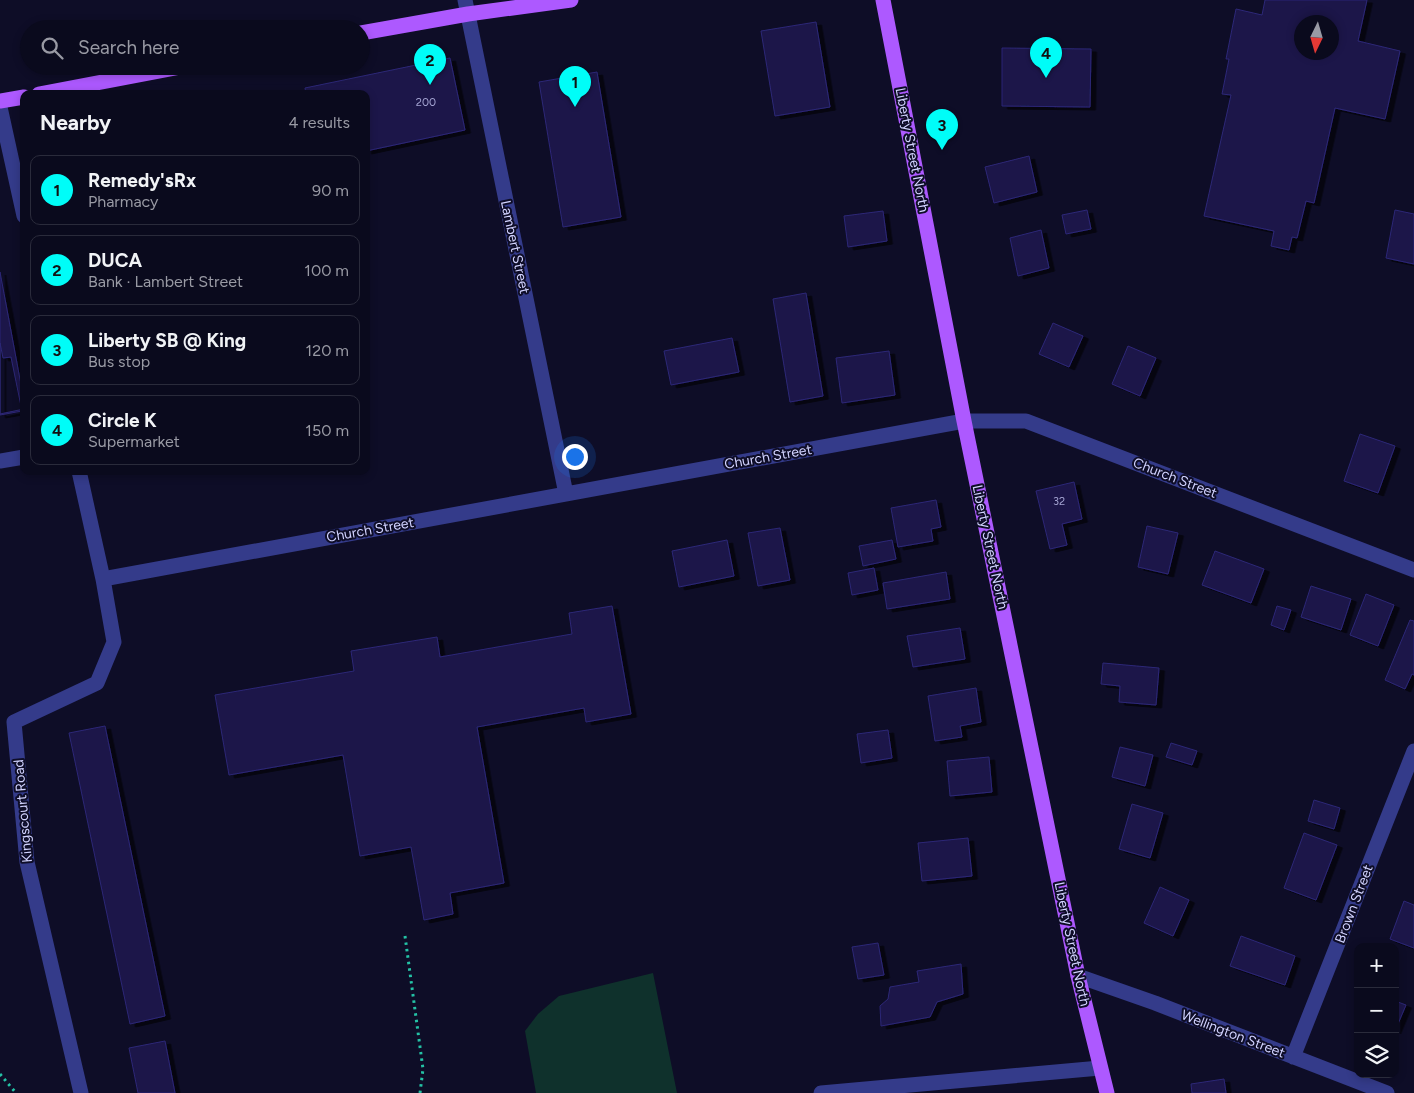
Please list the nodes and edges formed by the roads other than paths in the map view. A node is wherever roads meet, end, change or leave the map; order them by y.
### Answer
1 (571, 0) edge
2 (883, 0) edge
3 (466, 7) edge
4 (370, 31) edge
5 (139, 75) edge
6 (60, 90) edge
7 (20, 98) edge
8 (0, 101) edge
9 (0, 107) edge
10 (20, 198) edge
11 (964, 421) junction
12 (20, 458) edge
13 (0, 461) edge
14 (81, 475) edge
15 (566, 494) junction
16 (1414, 570) edge
17 (103, 579) junction
18 (1414, 750) edge
19 (1078, 976) junction
20 (1293, 1058) junction
21 (1100, 1068) junction
22 (81, 1093) edge
23 (821, 1093) edge
24 (1107, 1093) edge
25 (1387, 1093) edge

1 - 3 main road
2 - 11 main road, Liberty Street North
3 - 4 main road
3 - 15 street, Lambert Street
5 - 6 main road
7 - 8 main road
9 - 10 street
11 - 15 street, Church Street
11 - 16 street, Church Street
11 - 19 main road, Liberty Street North
12 - 13 street
14 - 17 street
15 - 17 street, Church Street
17 - 22 street, Kingscourt Road
18 - 20 street, Brown Street
19 - 20 street, Wellington Street
19 - 21 main road, Liberty Street North
20 - 25 street, Wellington Street
21 - 23 street
21 - 24 main road, Liberty Street North

